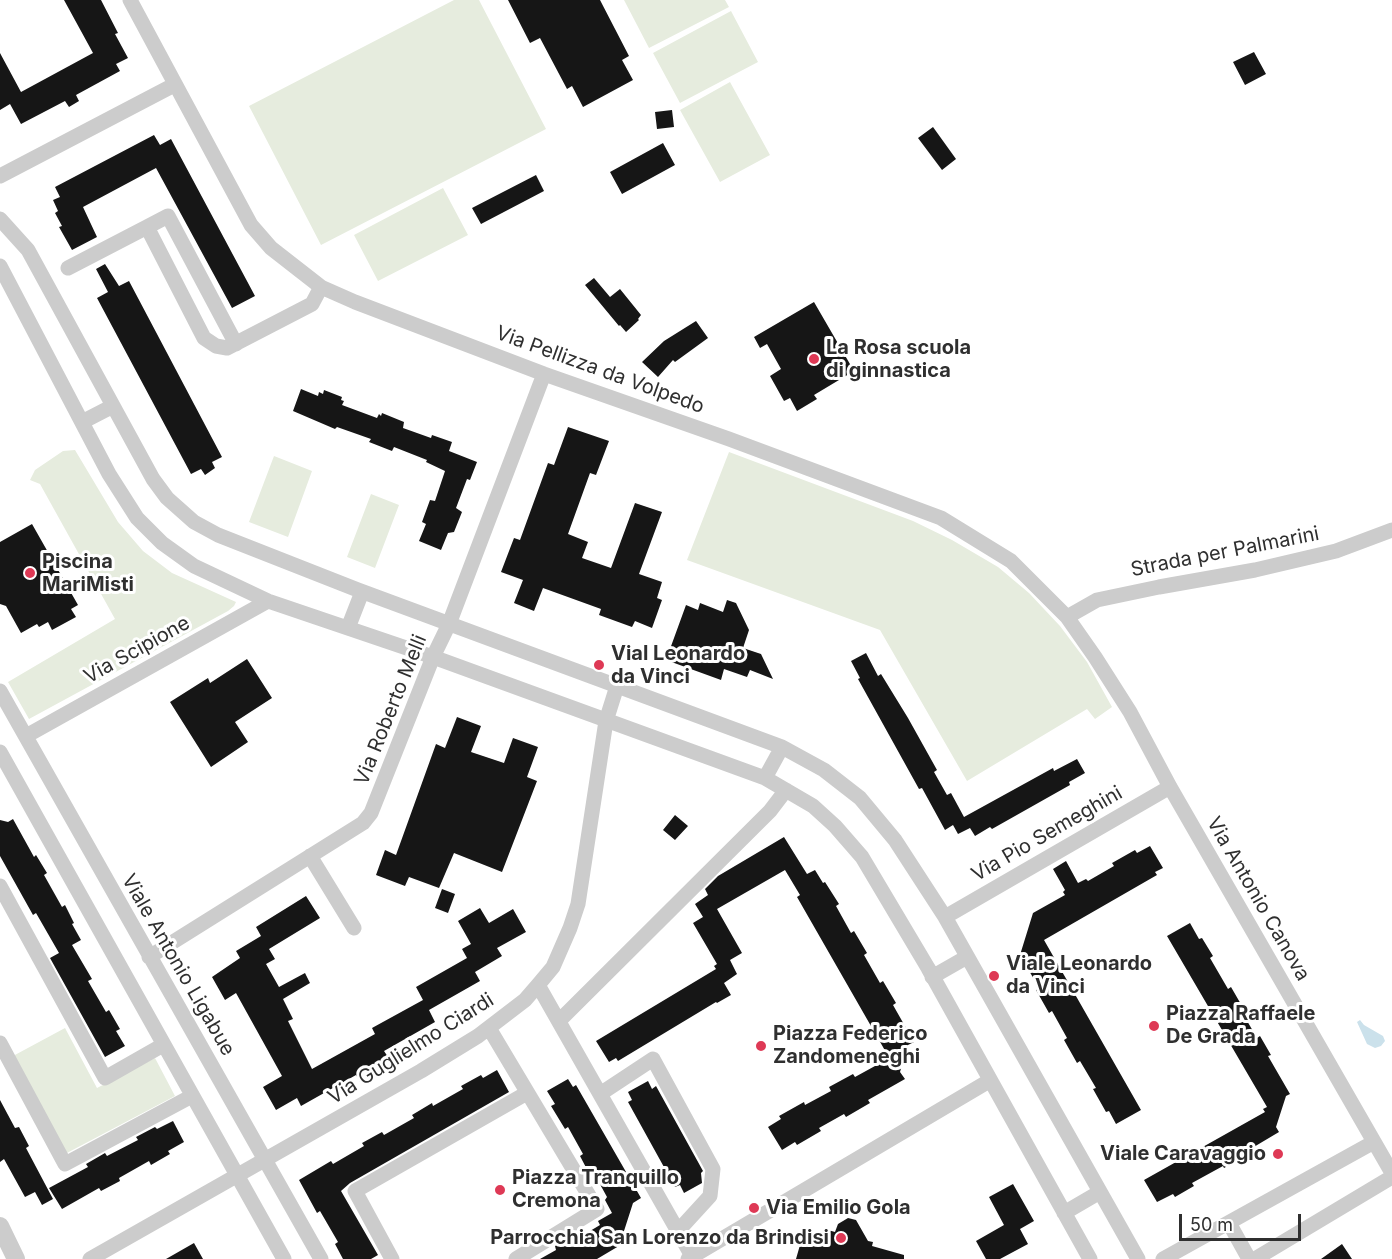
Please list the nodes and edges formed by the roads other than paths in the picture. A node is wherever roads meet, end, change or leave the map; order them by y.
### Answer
1 (129, 0) edge
2 (174, 85) junction
3 (0, 176) edge
4 (0, 219) edge
5 (147, 227) junction
6 (0, 266) edge
7 (68, 268) dead end
8 (321, 287) junction
9 (236, 344) junction
10 (544, 374) junction
11 (113, 406) junction
12 (82, 422) junction
13 (1392, 530) edge
14 (362, 592) junction
15 (268, 601) junction
16 (1067, 617) junction
17 (450, 624) junction
18 (348, 628) junction
19 (433, 657) junction
20 (617, 686) junction
21 (0, 691) edge
22 (1126, 707) joint
23 (606, 721) junction
24 (26, 736) junction
25 (782, 747) junction
26 (0, 752) edge
27 (765, 778) junction
28 (1170, 787) junction
29 (786, 790) junction
30 (310, 856) junction
31 (0, 886) edge
32 (945, 917) junction
33 (354, 928) dead end
34 (149, 957) junction
35 (967, 957) junction
36 (932, 977) junction
37 (538, 986) junction
38 (558, 1021) junction
39 (489, 1028) junction
40 (0, 1043) edge
41 (163, 1045) junction
42 (990, 1081) junction
43 (527, 1093) junction
44 (600, 1094) junction
45 (192, 1096) junction
46 (1374, 1142) junction
47 (266, 1161) junction
48 (1392, 1175) edge
49 (236, 1176) junction
50 (1100, 1192) junction
51 (1064, 1213) junction
52 (1229, 1222) junction
53 (0, 1226) edge
54 (678, 1231) junction
55 (690, 1258) edge
56 (16, 1259) edge
57 (90, 1259) edge
58 (284, 1259) edge
59 (321, 1259) edge
60 (392, 1259) edge
61 (516, 1259) edge
62 (1090, 1259) edge
63 (1138, 1259) edge
64 (1163, 1259) edge
65 (1249, 1259) edge
66 (1255, 1259) edge

1 - 2 street, Via Pellizza da Volpedo
2 - 3 street
2 - 8 street, Via Pellizza da Volpedo
4 - 11 street
5 - 7 street
5 - 9 street
5 - 9 street
6 - 12 street
8 - 9 street
8 - 10 street, Via Pellizza da Volpedo
10 - 16 street, Via Pellizza da Volpedo
10 - 17 street, Via Roberto Melli
11 - 12 street
11 - 14 street
12 - 15 street
13 - 16 street, Strada per Palmarini
14 - 17 street
14 - 18 street
15 - 18 street
15 - 24 street, Via Scipione
16 - 22 street, Via Pellizza da Volpedo
17 - 19 street, Via Roberto Melli
17 - 20 street
18 - 19 street
19 - 23 street
19 - 30 street, Via Roberto Melli
20 - 23 street, Via Guglielmo Ciardi
20 - 25 street
21 - 24 street, Viale Antonio Ligabue
22 - 28 street, Via Antonio Canova
23 - 27 street
23 - 37 street, Via Guglielmo Ciardi
24 - 34 street, Viale Antonio Ligabue
25 - 27 street
25 - 32 street
26 - 41 street
27 - 29 street
28 - 32 street, Via Pio Semeghini
28 - 46 street, Via Antonio Canova
29 - 36 street
29 - 38 street
30 - 33 street
30 - 34 street, Via Roberto Melli
31 - 41 street
32 - 35 street
34 - 47 street, Viale Antonio Ligabue
35 - 36 street
35 - 50 street
36 - 42 street
37 - 38 street
37 - 39 street, Via Guglielmo Ciardi
38 - 44 street
39 - 43 street
39 - 47 street, Via Guglielmo Ciardi
40 - 45 street
41 - 45 street
42 - 51 street
42 - 55 street
43 - 60 street
43 - 61 street
44 - 54 street
44 - 54 street
45 - 49 street
46 - 48 street
46 - 52 street
47 - 49 street, Via Guglielmo Ciardi
47 - 59 street, Viale Antonio Ligabue
48 - 66 street
49 - 57 street, Via Guglielmo Ciardi
49 - 58 street
50 - 51 street
50 - 63 street
51 - 62 street
52 - 64 street
52 - 65 street
53 - 56 street
54 - 55 street

